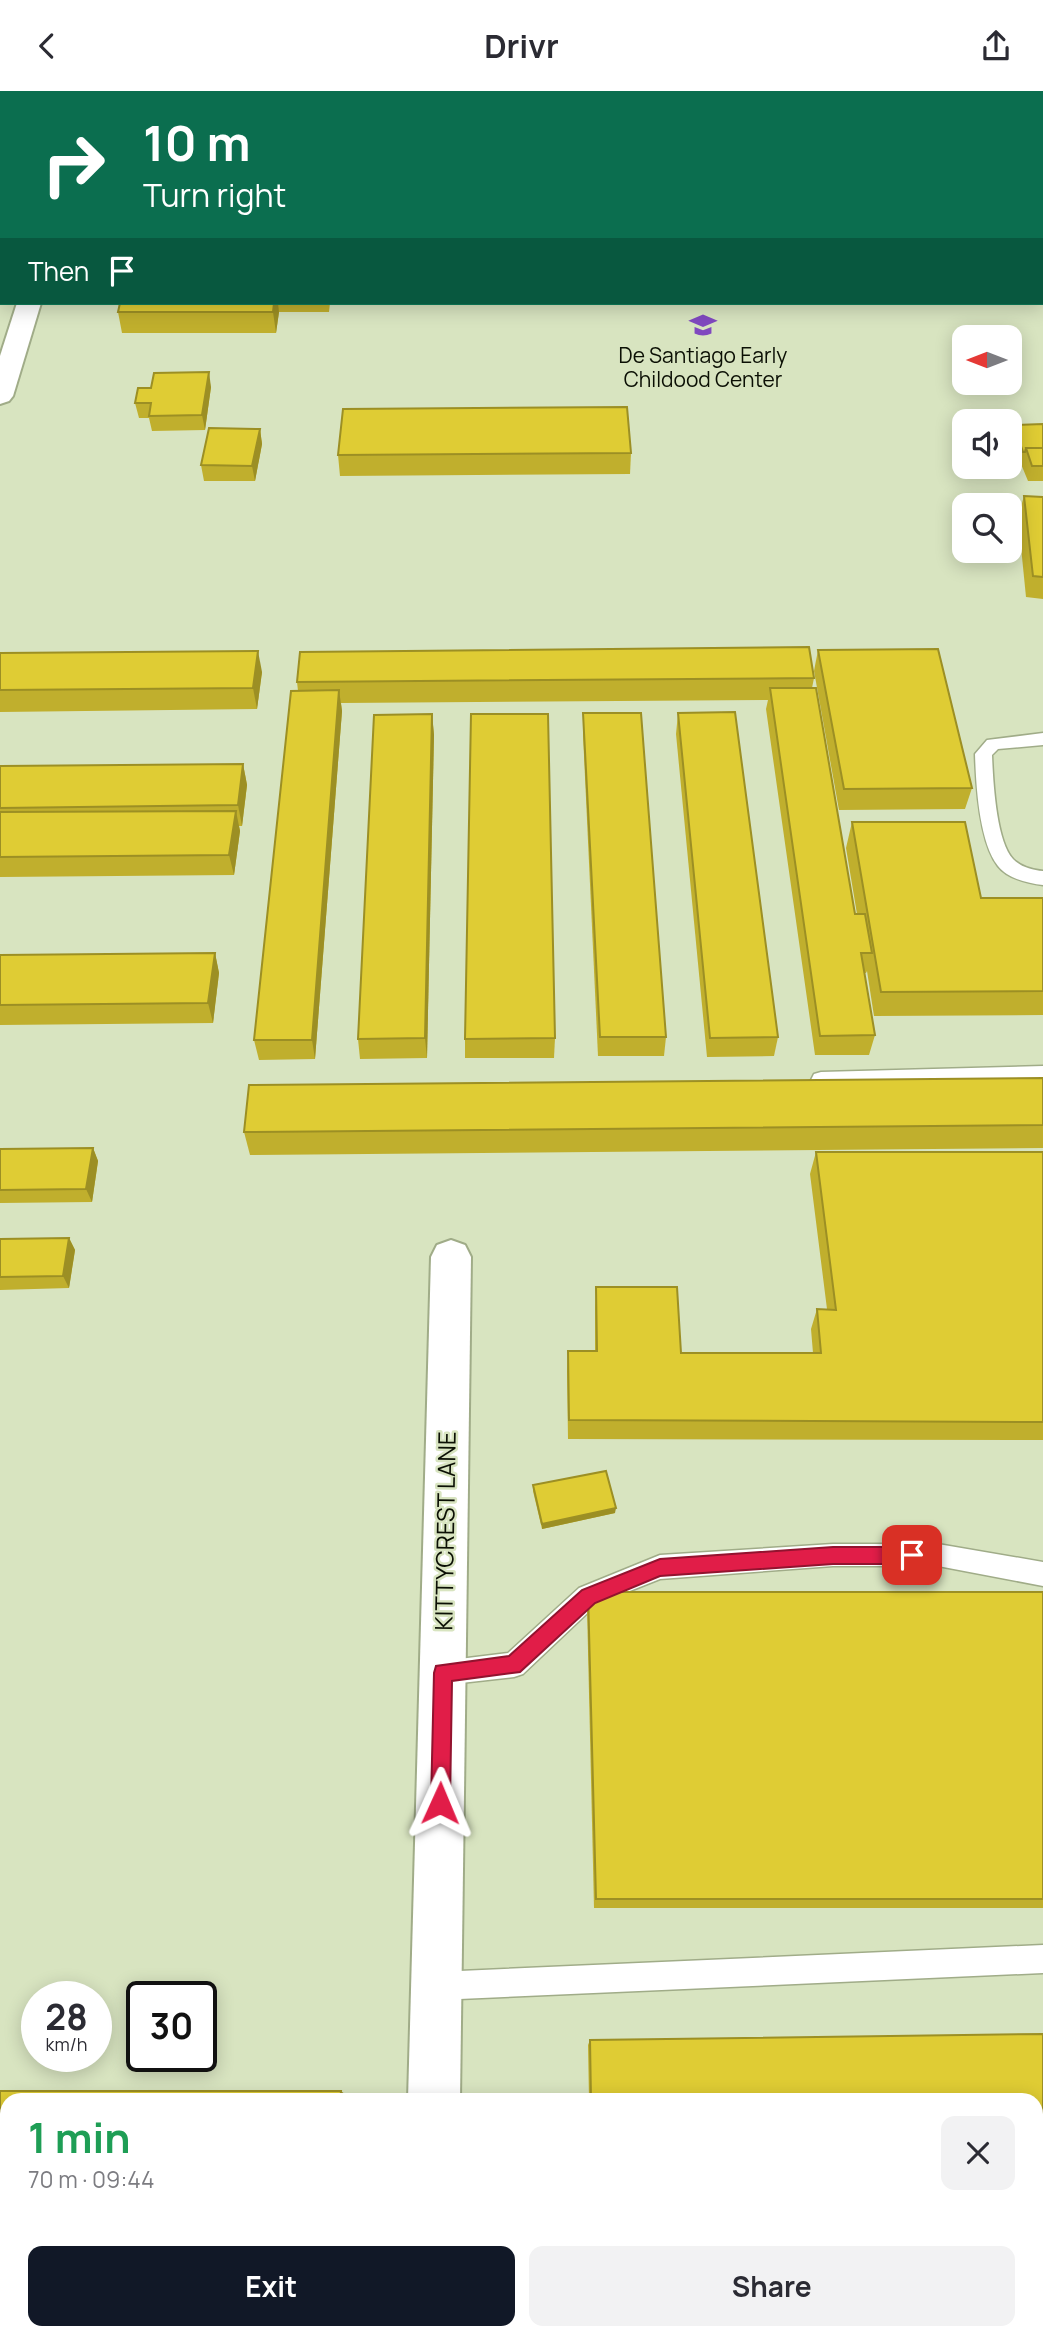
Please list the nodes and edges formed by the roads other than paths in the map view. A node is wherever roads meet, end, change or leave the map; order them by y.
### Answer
1 (28, 305) edge
2 (0, 396) edge
3 (1043, 739) edge
4 (1043, 878) edge
5 (1043, 1074) edge
6 (808, 1081) edge
7 (451, 1257) dead end
8 (1043, 1574) edge
9 (443, 1673) junction
10 (1043, 1959) edge
11 (437, 1986) junction
12 (435, 2093) edge

1 - 2 street
3 - 4 lane
5 - 6 lane
7 - 9 street, KITTYCREST LANE
8 - 9 lane
9 - 11 street, KITTYCREST LANE
10 - 11 lane
11 - 12 street, KITTYCREST LANE

